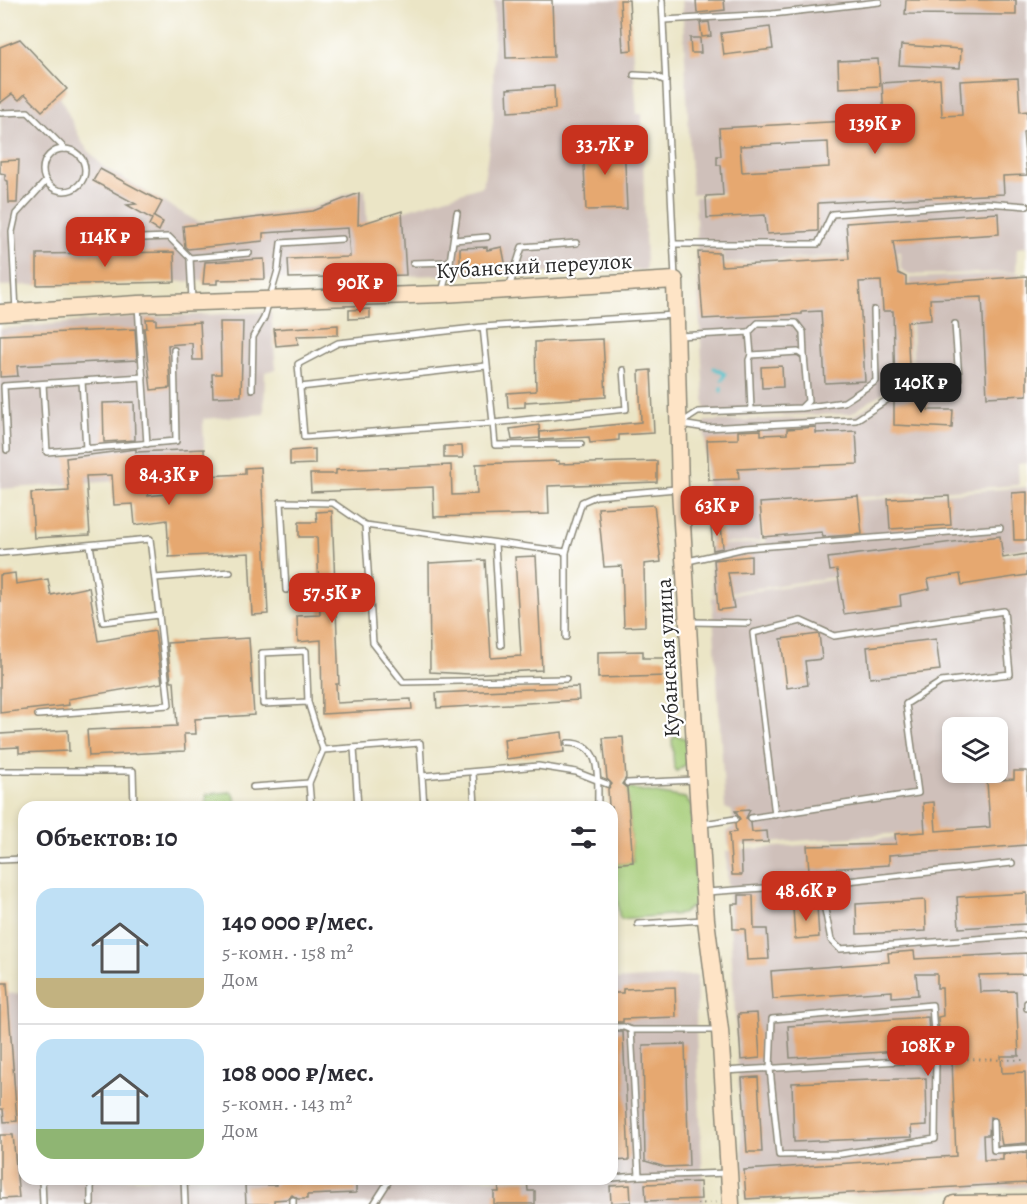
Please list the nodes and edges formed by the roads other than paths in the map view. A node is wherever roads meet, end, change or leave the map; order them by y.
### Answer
1 (662, 0) edge
2 (879, 2) dead end
3 (664, 20) junction
4 (634, 75) dead end
5 (666, 81) junction
6 (0, 113) edge
7 (65, 149) junction
8 (46, 182) junction
9 (1027, 206) edge
10 (457, 213) dead end
11 (487, 237) dead end
12 (116, 239) dead end
13 (342, 239) dead end
14 (454, 240) junction
15 (576, 243) dead end
16 (673, 244) junction
17 (249, 253) dead end
18 (190, 258) junction
19 (450, 262) junction
20 (412, 263) dead end
21 (675, 280) junction
22 (509, 290) junction
23 (442, 294) junction
24 (269, 299) junction
25 (192, 302) junction
26 (138, 304) junction
27 (873, 310) dead end
28 (8, 313) edge
29 (676, 315) junction
30 (955, 324) dead end
31 (483, 327) junction
32 (749, 332) junction
33 (678, 337) junction
34 (174, 350) dead end
35 (751, 355) junction
36 (804, 356) junction
37 (486, 366) junction
38 (623, 370) dead end
39 (143, 377) junction
40 (82, 381) junction
41 (43, 384) junction
42 (2, 386) edge
43 (300, 387) junction
44 (252, 389) dead end
45 (801, 408) junction
46 (751, 410) junction
47 (493, 423) junction
48 (679, 424) junction
49 (147, 444) junction
50 (581, 444) dead end
51 (86, 449) junction
52 (7, 450) dead end
53 (680, 489) junction
54 (365, 525) junction
55 (1000, 528) dead end
56 (495, 543) junction
57 (90, 544) junction
58 (566, 552) junction
59 (0, 553) edge
60 (686, 561) junction
61 (230, 572) dead end
62 (155, 578) junction
63 (286, 590) dead end
64 (159, 615) junction
65 (689, 622) junction
66 (748, 623) dead end
67 (566, 637) dead end
68 (501, 645) dead end
69 (566, 679) dead end
70 (308, 702) junction
71 (38, 715) dead end
72 (568, 743) dead end
73 (354, 748) junction
74 (323, 750) junction
75 (0, 771) edge
76 (472, 772) junction
77 (422, 776) junction
78 (597, 780) junction
79 (697, 780) junction
80 (309, 783) junction
81 (627, 783) dead end
82 (607, 784) dead end
83 (253, 787) dead end
84 (134, 801) edge
85 (311, 801) edge
86 (358, 801) edge
87 (424, 801) edge
88 (474, 801) edge
89 (598, 801) edge
90 (775, 815) junction
91 (751, 818) dead end
92 (735, 819) dead end
93 (701, 824) junction
94 (18, 859) edge
95 (0, 860) edge
96 (1012, 863) dead end
97 (820, 884) junction
98 (705, 892) junction
99 (706, 920) junction
100 (638, 924) dead end
101 (1027, 935) edge
102 (1027, 1003) edge
103 (1027, 1008) edge
104 (618, 1027) edge
105 (631, 1030) junction
106 (720, 1030) junction
107 (936, 1059) junction
108 (770, 1069) junction
109 (723, 1071) junction
110 (993, 1121) dead end
111 (1027, 1148) edge
112 (729, 1173) junction
113 (639, 1176) junction
114 (618, 1178) edge
115 (42, 1185) edge
116 (91, 1185) edge
117 (184, 1185) edge
118 (386, 1185) edge
119 (727, 1203) edge
120 (1027, 1203) edge
121 (43, 1204) edge
122 (92, 1204) edge
123 (185, 1204) edge
124 (374, 1204) edge
125 (954, 1204) edge

1 - 3 lane, Кубанская улица
2 - 3 lane
3 - 5 lane, Кубанская улица
4 - 5 lane
5 - 16 lane, Кубанская улица
6 - 7 lane
7 - 8 lane
7 - 8 lane
8 - 28 lane
9 - 16 lane
10 - 14 lane
11 - 14 lane
12 - 18 lane
13 - 24 lane
14 - 19 lane
15 - 22 lane
16 - 21 lane, Кубанская улица
17 - 18 lane
18 - 25 lane
19 - 20 lane
19 - 23 lane
21 - 22 main road, Кубанский переулок
21 - 29 main road, Кубанская улица
22 - 23 main road, Кубанский переулок
23 - 24 main road, Кубанский переулок
24 - 25 main road, Кубанский переулок
24 - 44 lane
25 - 26 main road, Кубанский переулок
26 - 28 main road, Кубанский переулок
26 - 39 lane
27 - 45 lane
29 - 31 lane
29 - 33 main road, Кубанская улица
30 - 48 lane
31 - 37 lane
31 - 43 lane
32 - 33 lane
32 - 35 lane
32 - 36 lane
33 - 48 main road, Кубанская улица
34 - 49 lane
35 - 36 lane
35 - 46 lane
36 - 45 lane
37 - 43 lane
37 - 47 lane
38 - 47 lane
39 - 40 lane
39 - 49 lane
40 - 41 lane
40 - 51 lane
41 - 42 lane
41 - 51 lane
42 - 52 lane
43 - 47 lane
45 - 46 lane
46 - 48 lane
47 - 50 lane
48 - 53 main road, Кубанская улица
49 - 51 lane
53 - 58 lane
53 - 60 main road, Кубанская улица
54 - 56 lane
54 - 63 lane
54 - 69 lane
55 - 60 lane
56 - 58 lane
56 - 68 lane
57 - 59 lane
57 - 62 lane
57 - 64 lane
58 - 67 lane
60 - 65 main road, Кубанская улица
61 - 62 lane
62 - 64 lane
64 - 71 lane
65 - 66 lane
65 - 79 main road, Кубанская улица
70 - 70 lane
70 - 74 lane
72 - 78 lane
73 - 74 lane
73 - 77 lane
73 - 86 lane
74 - 80 lane
75 - 84 lane
76 - 77 lane
76 - 78 lane
76 - 88 lane
77 - 87 lane
78 - 82 lane
78 - 89 lane
79 - 81 lane
79 - 93 main road, Кубанская улица
80 - 83 lane
80 - 85 lane
90 - 90 lane
90 - 91 lane
92 - 93 lane
93 - 98 main road, Кубанская улица
94 - 95 lane
96 - 97 lane
97 - 98 lane
97 - 101 lane
98 - 99 main road, Кубанская улица
99 - 100 lane
99 - 106 main road, Кубанская улица
102 - 103 lane
104 - 105 lane
105 - 106 lane
105 - 113 lane
106 - 109 main road, Кубанская улица
107 - 108 lane
107 - 108 lane
107 - 108 lane
108 - 109 lane
109 - 112 main road, Кубанская улица
110 - 111 lane
112 - 113 lane
112 - 119 main road, Кубанская улица
113 - 114 lane
115 - 121 lane
116 - 122 lane
117 - 123 lane
118 - 124 lane
120 - 125 main road

